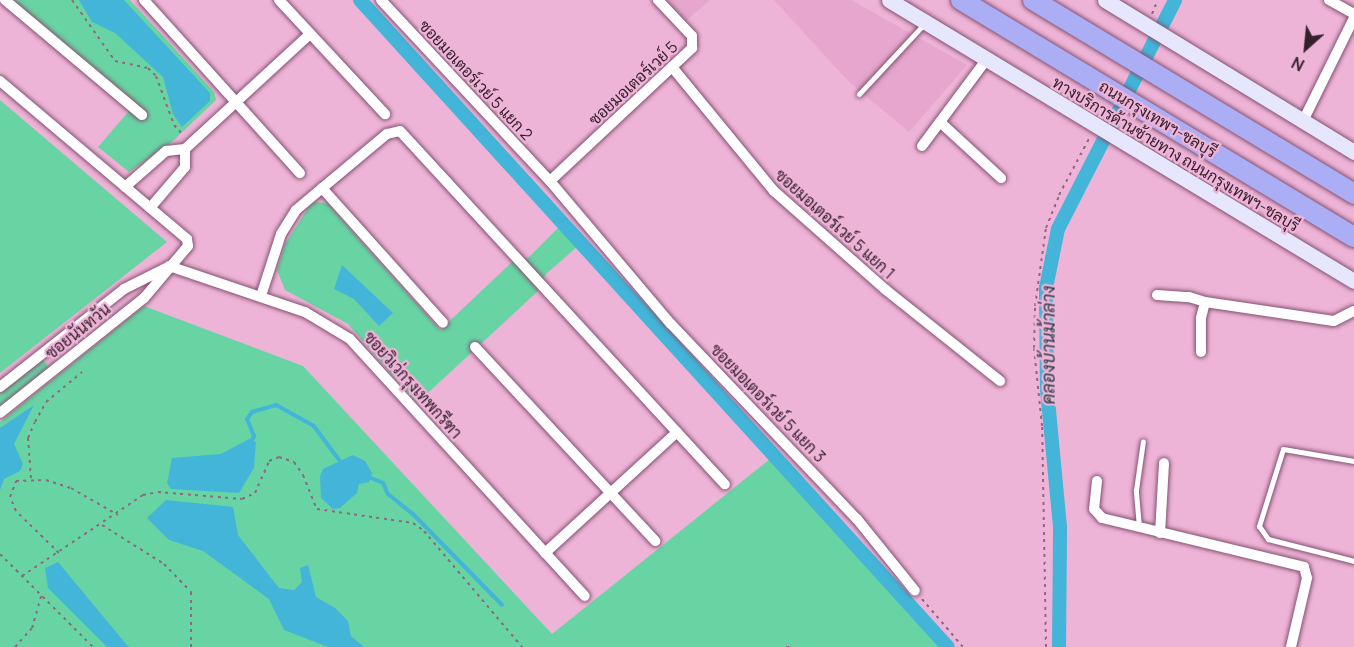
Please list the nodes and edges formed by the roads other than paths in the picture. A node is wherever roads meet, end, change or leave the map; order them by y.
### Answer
1 (5, 0) edge
2 (144, 0) edge
3 (279, 0) edge
4 (381, 0) edge
5 (658, 0) edge
6 (889, 0) edge
7 (961, 0) edge
8 (1033, 0) edge
9 (1329, 0) edge
10 (1111, 4) edge
11 (1354, 16) edge
12 (926, 22) junction
13 (310, 34) junction
14 (986, 60) junction
15 (672, 68) junction
16 (0, 81) edge
17 (859, 94) dead end
18 (236, 102) junction
19 (385, 114) dead end
20 (142, 115) dead end
21 (1303, 121) junction
22 (940, 122) junction
23 (188, 146) junction
24 (922, 146) dead end
25 (1354, 152) edge
26 (300, 173) dead end
27 (1001, 178) dead end
28 (550, 181) junction
29 (125, 187) junction
30 (322, 188) junction
31 (1354, 194) edge
32 (150, 208) junction
33 (1354, 237) edge
34 (169, 266) junction
35 (1354, 281) edge
36 (1157, 295) dead end
37 (261, 296) junction
38 (1205, 302) junction
39 (1354, 310) edge
40 (443, 323) dead end
41 (70, 332) junction
42 (475, 347) dead end
43 (82, 348) junction
44 (1201, 352) dead end
45 (1000, 381) dead end
46 (0, 387) edge
47 (0, 413) edge
48 (677, 432) junction
49 (1143, 441) dead end
50 (1354, 462) edge
51 (1164, 463) dead end
52 (1097, 481) dead end
53 (725, 484) dead end
54 (610, 493) junction
55 (1138, 527) junction
56 (1160, 533) junction
57 (655, 541) dead end
58 (545, 553) junction
59 (1354, 561) edge
60 (915, 591) road end
61 (585, 596) dead end
62 (1291, 647) edge

1 - 20 street
2 - 18 street
3 - 13 street
4 - 28 street, ซอยมอเตอร์เวย์ 5 แยก 2
5 - 15 street, ซอยมอเตอร์เวย์ 5
6 - 12 main road, ทางบริการด้านซ้ายทาง ถนนกรุงเทพฯ-ชลบุรี
7 - 33 highway, ถนนกรุงเทพฯ-ชลบุรี
8 - 31 highway
9 - 11 street
10 - 21 main road
11 - 21 street
12 - 14 main road, ทางบริการด้านซ้ายทาง ถนนกรุงเทพฯ-ชลบุรี
12 - 17 lane
13 - 18 street
13 - 19 street
14 - 22 street
14 - 35 main road, ทางบริการด้านซ้ายทาง ถนนกรุงเทพฯ-ชลบุรี
15 - 28 street, ซอยมอเตอร์เวย์ 5
15 - 45 street, ซอยมอเตอร์เวย์ 5 แยก 1
16 - 29 street, ซอยนันทวัน
18 - 23 street
18 - 26 street
21 - 25 main road
22 - 24 street
22 - 27 street
23 - 29 street
23 - 32 street
28 - 60 street, ซอยมอเตอร์เวย์ 5 แยก 3
29 - 32 street, ซอยนันทวัน
30 - 37 street
30 - 40 street
30 - 48 street
32 - 34 street, ซอยนันทวัน
34 - 37 street, ซอยวิเว่กรุงเทพกรีฑา
34 - 41 street, ซอยนันทวัน
34 - 43 street, ซอยนันทวัน
36 - 38 street
37 - 58 street, ซอยวิเว่กรุงเทพกรีฑา
38 - 39 street
38 - 44 street
41 - 43 street
41 - 46 street, ซอยนันทวัน
42 - 54 street
43 - 47 street, ซอยนันทวัน
48 - 53 street
48 - 54 street
49 - 55 lane
50 - 59 lane
51 - 56 street
52 - 55 street
54 - 57 street
54 - 58 street
55 - 56 street
56 - 62 street
58 - 61 street, ซอยวิเว่กรุงเทพกรีฑา

